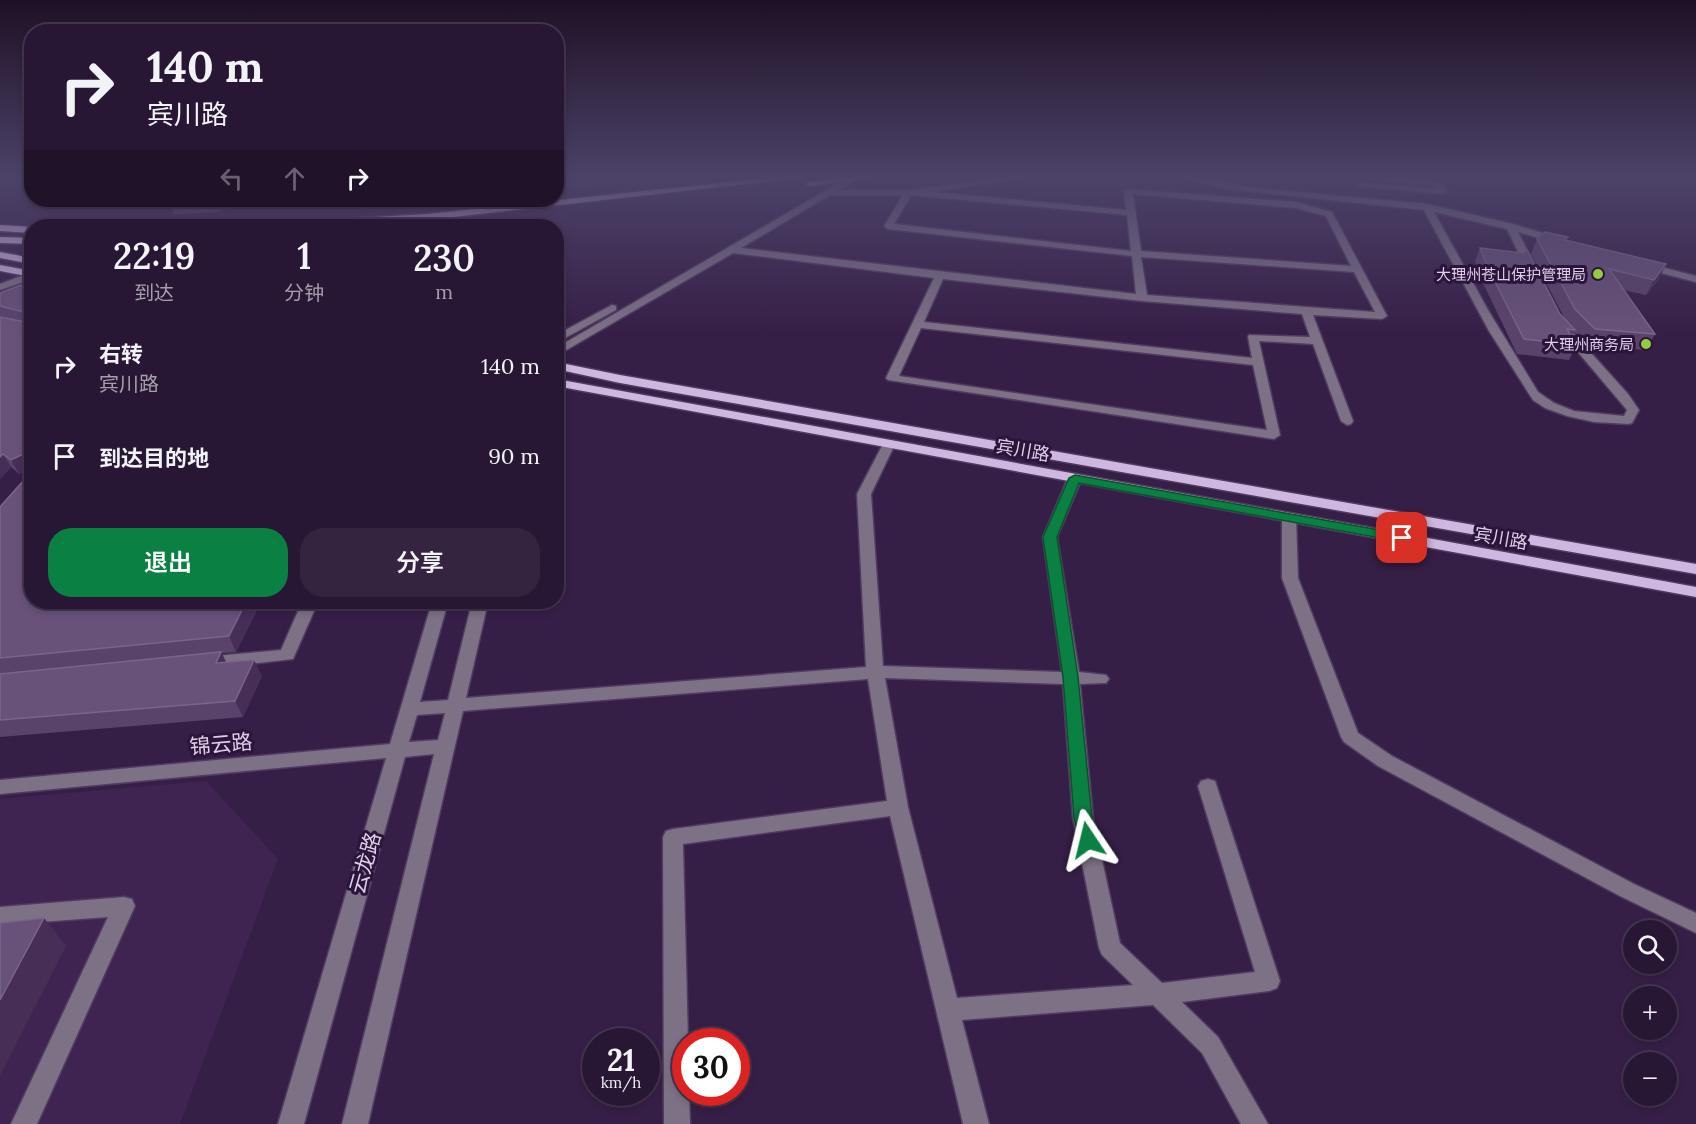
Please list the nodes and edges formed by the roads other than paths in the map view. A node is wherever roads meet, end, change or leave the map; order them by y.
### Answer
1 (752, 227) edge
2 (770, 227) edge
3 (901, 227) edge
4 (1133, 227) edge
5 (1336, 227) edge
6 (1438, 227) edge
7 (1511, 227) edge
8 (1515, 227) edge
9 (0, 228) edge
10 (24, 230) edge
11 (0, 240) edge
12 (24, 241) edge
13 (1573, 245) edge
14 (732, 250) junction
15 (1136, 254) junction
16 (0, 255) edge
17 (24, 260) edge
18 (1636, 263) edge
19 (0, 268) edge
20 (1358, 268) junction
21 (24, 272) edge
22 (1535, 276) edge
23 (24, 277) edge
24 (939, 277) junction
25 (1696, 279) edge
26 (0, 287) edge
27 (1142, 298) junction
28 (1306, 311) junction
29 (1556, 317) edge
30 (917, 324) junction
31 (564, 335) edge
32 (1317, 341) junction
33 (564, 348) edge
34 (1258, 362) junction
35 (564, 367) edge
36 (564, 383) edge
37 (1347, 421) dead end
38 (889, 444) junction
39 (1075, 478) junction
40 (1289, 517) junction
41 (1696, 569) edge
42 (1696, 592) edge
43 (307, 609) edge
44 (438, 609) edge
45 (478, 609) edge
46 (184, 665) edge
47 (875, 672) junction
48 (1071, 677) junction
49 (1100, 679) dead end
50 (455, 706) junction
51 (409, 710) junction
52 (446, 746) junction
53 (397, 750) junction
54 (1208, 786) dead end
55 (0, 787) edge
56 (898, 807) junction
57 (0, 916) edge
58 (1696, 923) edge
59 (1157, 994) junction
60 (948, 1010) junction
61 (24, 1124) edge
62 (291, 1124) edge
63 (355, 1124) edge
64 (677, 1124) edge
65 (976, 1124) edge
66 (1255, 1124) edge

1 - 31 street
2 - 14 street
3 - 15 street
4 - 15 street
5 - 20 street
6 - 29 street
7 - 22 street
8 - 13 street
9 - 10 main road
11 - 12 main road
14 - 24 street
14 - 33 street
15 - 20 street
15 - 27 street
16 - 17 main road
18 - 25 street
19 - 21 main road
20 - 28 street
23 - 26 street
24 - 27 street
24 - 30 street
27 - 28 street
28 - 32 street
30 - 34 street
30 - 34 street
32 - 34 street
32 - 37 street
35 - 41 main road, 宾川路
36 - 38 main road, 宾川路
38 - 39 main road, 宾川路
38 - 47 street
39 - 40 main road, 宾川路
39 - 48 street
40 - 42 main road, 宾川路
40 - 58 street
43 - 46 street
44 - 51 street, 云龙路
45 - 50 street
47 - 48 street
47 - 50 street
47 - 56 street
48 - 49 street
48 - 59 street
50 - 51 street
50 - 52 street
51 - 53 street, 云龙路
52 - 53 street, 锦云路
52 - 63 street
53 - 55 street, 锦云路
53 - 62 street, 云龙路
54 - 59 street
56 - 60 street
56 - 64 street
57 - 61 street
59 - 60 street
59 - 66 street
60 - 65 street

